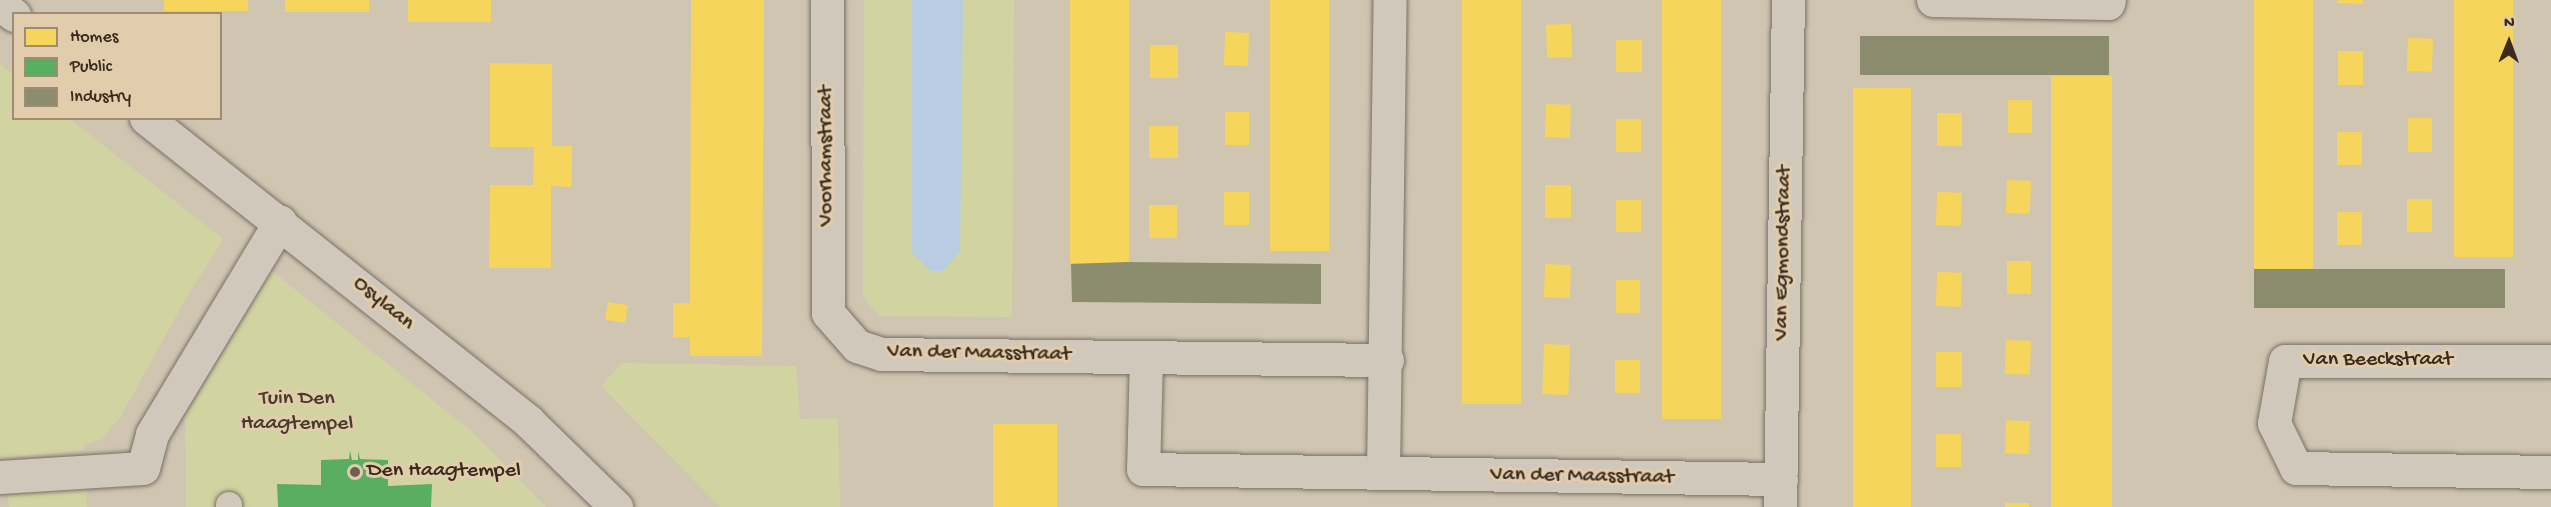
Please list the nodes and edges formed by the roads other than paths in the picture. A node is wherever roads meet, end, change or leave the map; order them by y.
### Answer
1 (826, 0) edge
2 (1390, 0) edge
3 (1788, 0) edge
4 (1933, 0) edge
5 (2109, 0) edge
6 (0, 4) edge
7 (12, 13) edge
8 (149, 120) edge
9 (280, 222) junction
10 (828, 313) joint
11 (1146, 358) junction
12 (1387, 360) junction
13 (2551, 362) edge
14 (2551, 472) edge
15 (1383, 473) junction
16 (0, 477) edge
17 (1780, 493) edge
18 (612, 505) edge

1 - 10 street, Voorhamstraat
2 - 12 street
3 - 17 street, Van Egmondstraat
4 - 5 street
6 - 7 street
8 - 9 street, Osylaan
9 - 16 street
9 - 18 street, Osylaan
10 - 11 street, Van der Maasstraat
11 - 12 street, Van der Maasstraat
11 - 15 street, Van der Maasstraat
12 - 15 street
13 - 14 street, Van Beeckstraat
15 - 17 street, Van der Maasstraat

